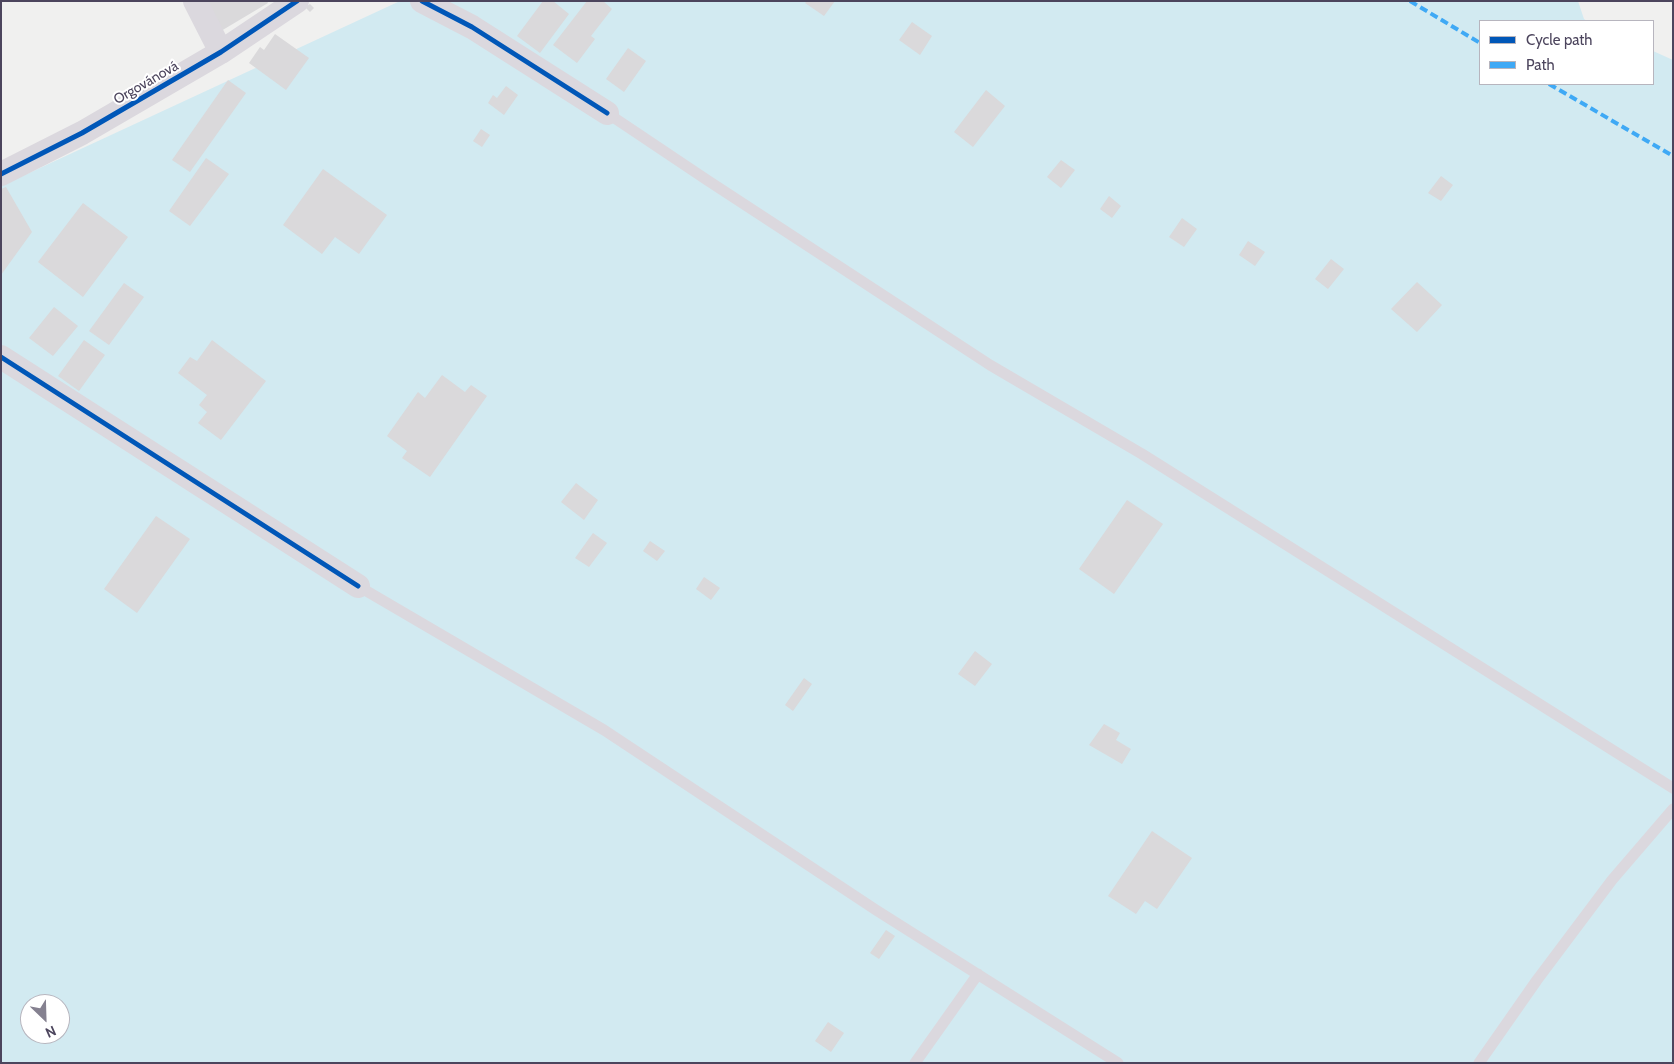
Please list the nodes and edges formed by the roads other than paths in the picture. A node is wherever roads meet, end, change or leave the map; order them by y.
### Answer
1 (195, 1) edge
2 (297, 1) edge
3 (422, 1) edge
4 (221, 52) junction
5 (607, 113) joint
6 (1, 174) edge
7 (1, 357) edge
8 (358, 586) joint
9 (1673, 788) edge
10 (1673, 810) edge
11 (978, 974) junction
12 (914, 1063) edge
13 (1118, 1063) edge
14 (1479, 1063) edge

1 - 4 street
2 - 4 street, Orgovánová
3 - 5 street
4 - 6 street, Orgovánová
5 - 9 lane
7 - 8 street
8 - 11 lane
10 - 14 lane
11 - 12 lane
11 - 13 lane

